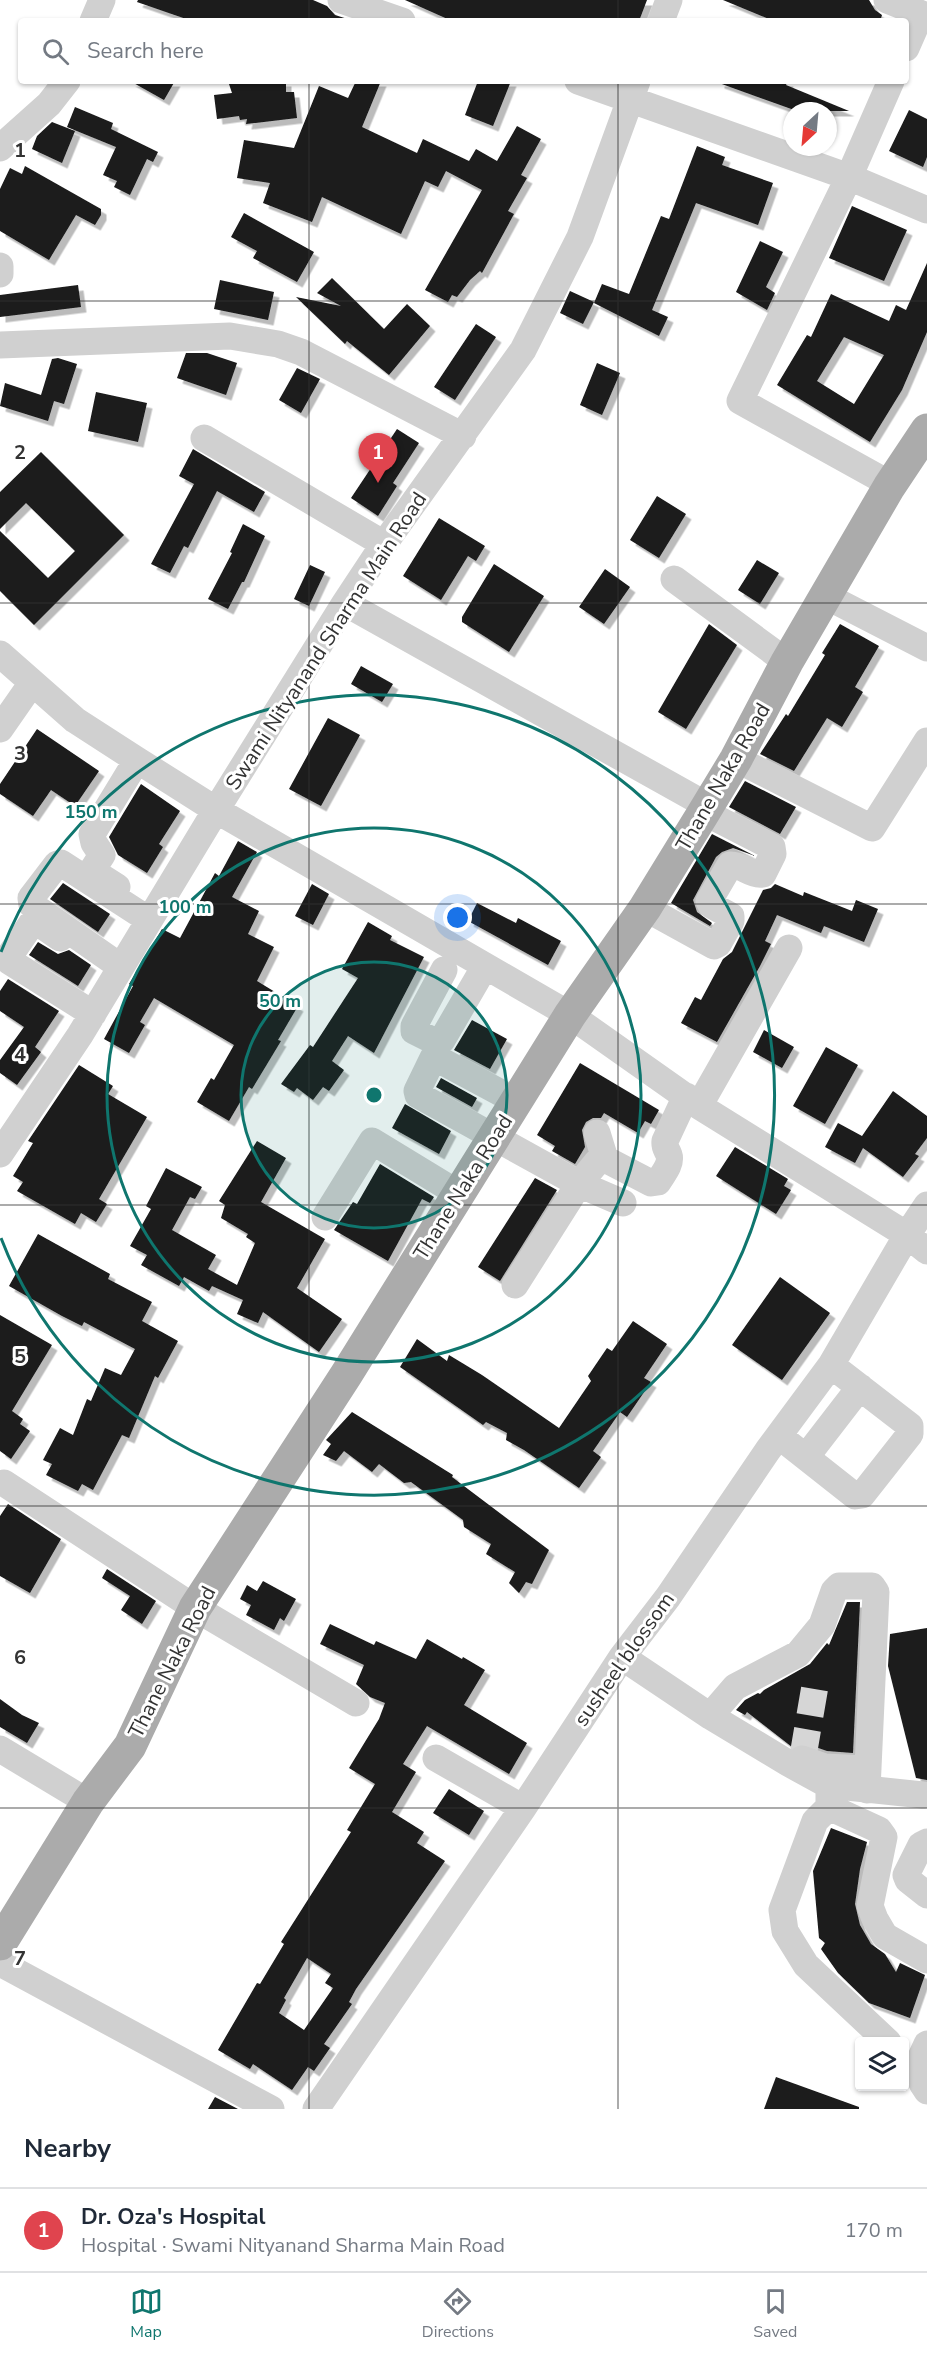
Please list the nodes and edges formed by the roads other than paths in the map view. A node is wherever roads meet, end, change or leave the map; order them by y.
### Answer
1 (101, 0) edge
2 (341, 0) edge
3 (669, 0) edge
4 (887, 0) edge
5 (924, 15) edge
6 (94, 18) edge
7 (393, 18) edge
8 (662, 18) edge
9 (909, 42) edge
10 (65, 84) edge
11 (597, 84) edge
12 (890, 84) edge
13 (634, 90) edge
14 (0, 148) edge
15 (849, 177) junction
16 (927, 210) edge
17 (0, 266) edge
18 (0, 274) edge
19 (0, 345) edge
20 (927, 430) edge
21 (463, 436) junction
22 (204, 438) dead end
23 (889, 488) junction
24 (384, 544) junction
25 (674, 579) dead end
26 (826, 596) junction
27 (345, 603) junction
28 (927, 648) edge
29 (0, 654) edge
30 (787, 662) junction
31 (33, 683) junction
32 (0, 729) edge
33 (927, 741) edge
34 (736, 759) junction
35 (137, 760) junction
36 (706, 809) junction
37 (216, 810) junction
38 (645, 908) junction
39 (152, 915) junction
40 (789, 948) dead end
41 (484, 966) junction
42 (444, 970) dead end
43 (119, 971) junction
44 (93, 1014) junction
45 (570, 1015) junction
46 (516, 1101) junction
47 (693, 1101) junction
48 (597, 1133) dead end
49 (494, 1137) junction
50 (0, 1154) edge
51 (605, 1159) junction
52 (579, 1184) junction
53 (459, 1194) junction
54 (623, 1203) dead end
55 (927, 1205) edge
56 (325, 1217) dead end
57 (917, 1243) edge
58 (515, 1285) dead end
59 (831, 1365) junction
60 (860, 1387) junction
61 (779, 1436) junction
62 (806, 1457) junction
63 (4, 1484) dead end
64 (195, 1608) junction
65 (622, 1657) junction
66 (357, 1703) dead end
67 (716, 1709) junction
68 (0, 1749) edge
69 (436, 1758) dead end
70 (868, 1780) junction
71 (829, 1796) junction
72 (923, 1796) dead end
73 (88, 1802) junction
74 (524, 1808) junction
75 (927, 1842) edge
76 (893, 1881) dead end
77 (927, 1895) edge
78 (927, 1900) edge
79 (875, 1919) junction
80 (0, 1944) edge
81 (927, 1944) edge
82 (927, 1960) edge
83 (0, 1963) edge
84 (883, 2037) edge
85 (916, 2054) edge
86 (927, 2091) edge
87 (271, 2109) edge
88 (316, 2109) edge

1 - 6 street
2 - 7 street
3 - 8 street
4 - 5 street
5 - 9 street
10 - 14 street
11 - 13 street
12 - 15 street
13 - 15 street
13 - 21 street, Swami Nityanand Sharma Main Road
15 - 16 street
15 - 23 street
17 - 18 street
19 - 21 street
20 - 23 main road, Thane Naka Road
21 - 24 street, Swami Nityanand Sharma Main Road
22 - 24 street
23 - 26 main road, Thane Naka Road
24 - 27 street, Swami Nityanand Sharma Main Road
25 - 30 street
26 - 28 street
26 - 30 main road, Thane Naka Road
27 - 36 street
27 - 37 street, Swami Nityanand Sharma Main Road
29 - 31 street
30 - 34 main road, Thane Naka Road
31 - 32 street
31 - 35 street
33 - 34 street
34 - 36 main road, Thane Naka Road
35 - 37 street
35 - 39 street
36 - 38 main road, Thane Naka Road
36 - 38 street
37 - 39 street, Swami Nityanand Sharma Main Road
37 - 41 street
38 - 45 main road, Thane Naka Road
39 - 43 street, Swami Nityanand Sharma Main Road
39 - 43 street
40 - 47 street
41 - 42 street
41 - 45 street
43 - 44 street, Swami Nityanand Sharma Main Road
43 - 44 street
44 - 50 street, Swami Nityanand Sharma Main Road
45 - 46 main road, Thane Naka Road
45 - 47 street
46 - 49 main road, Thane Naka Road
46 - 49 street
47 - 51 street
47 - 57 street
48 - 51 street
49 - 52 street
49 - 53 main road, Thane Naka Road
51 - 52 street
52 - 54 street
52 - 58 street
53 - 56 street
53 - 64 main road, Thane Naka Road
55 - 57 street, susheel blossom
57 - 59 street, susheel blossom
59 - 60 street
59 - 61 street, susheel blossom
60 - 62 street
60 - 62 street
61 - 62 street
61 - 65 street, susheel blossom
63 - 64 street
64 - 66 street
64 - 73 main road, Thane Naka Road
65 - 67 street
65 - 74 street, susheel blossom
67 - 70 street
67 - 70 street
67 - 71 street
68 - 73 street
69 - 74 street
70 - 71 street
70 - 72 street
71 - 79 street
71 - 84 street
73 - 80 main road, Thane Naka Road
74 - 88 street, susheel blossom
75 - 77 street
76 - 78 street
79 - 81 street
79 - 82 street
83 - 87 street
85 - 86 street

